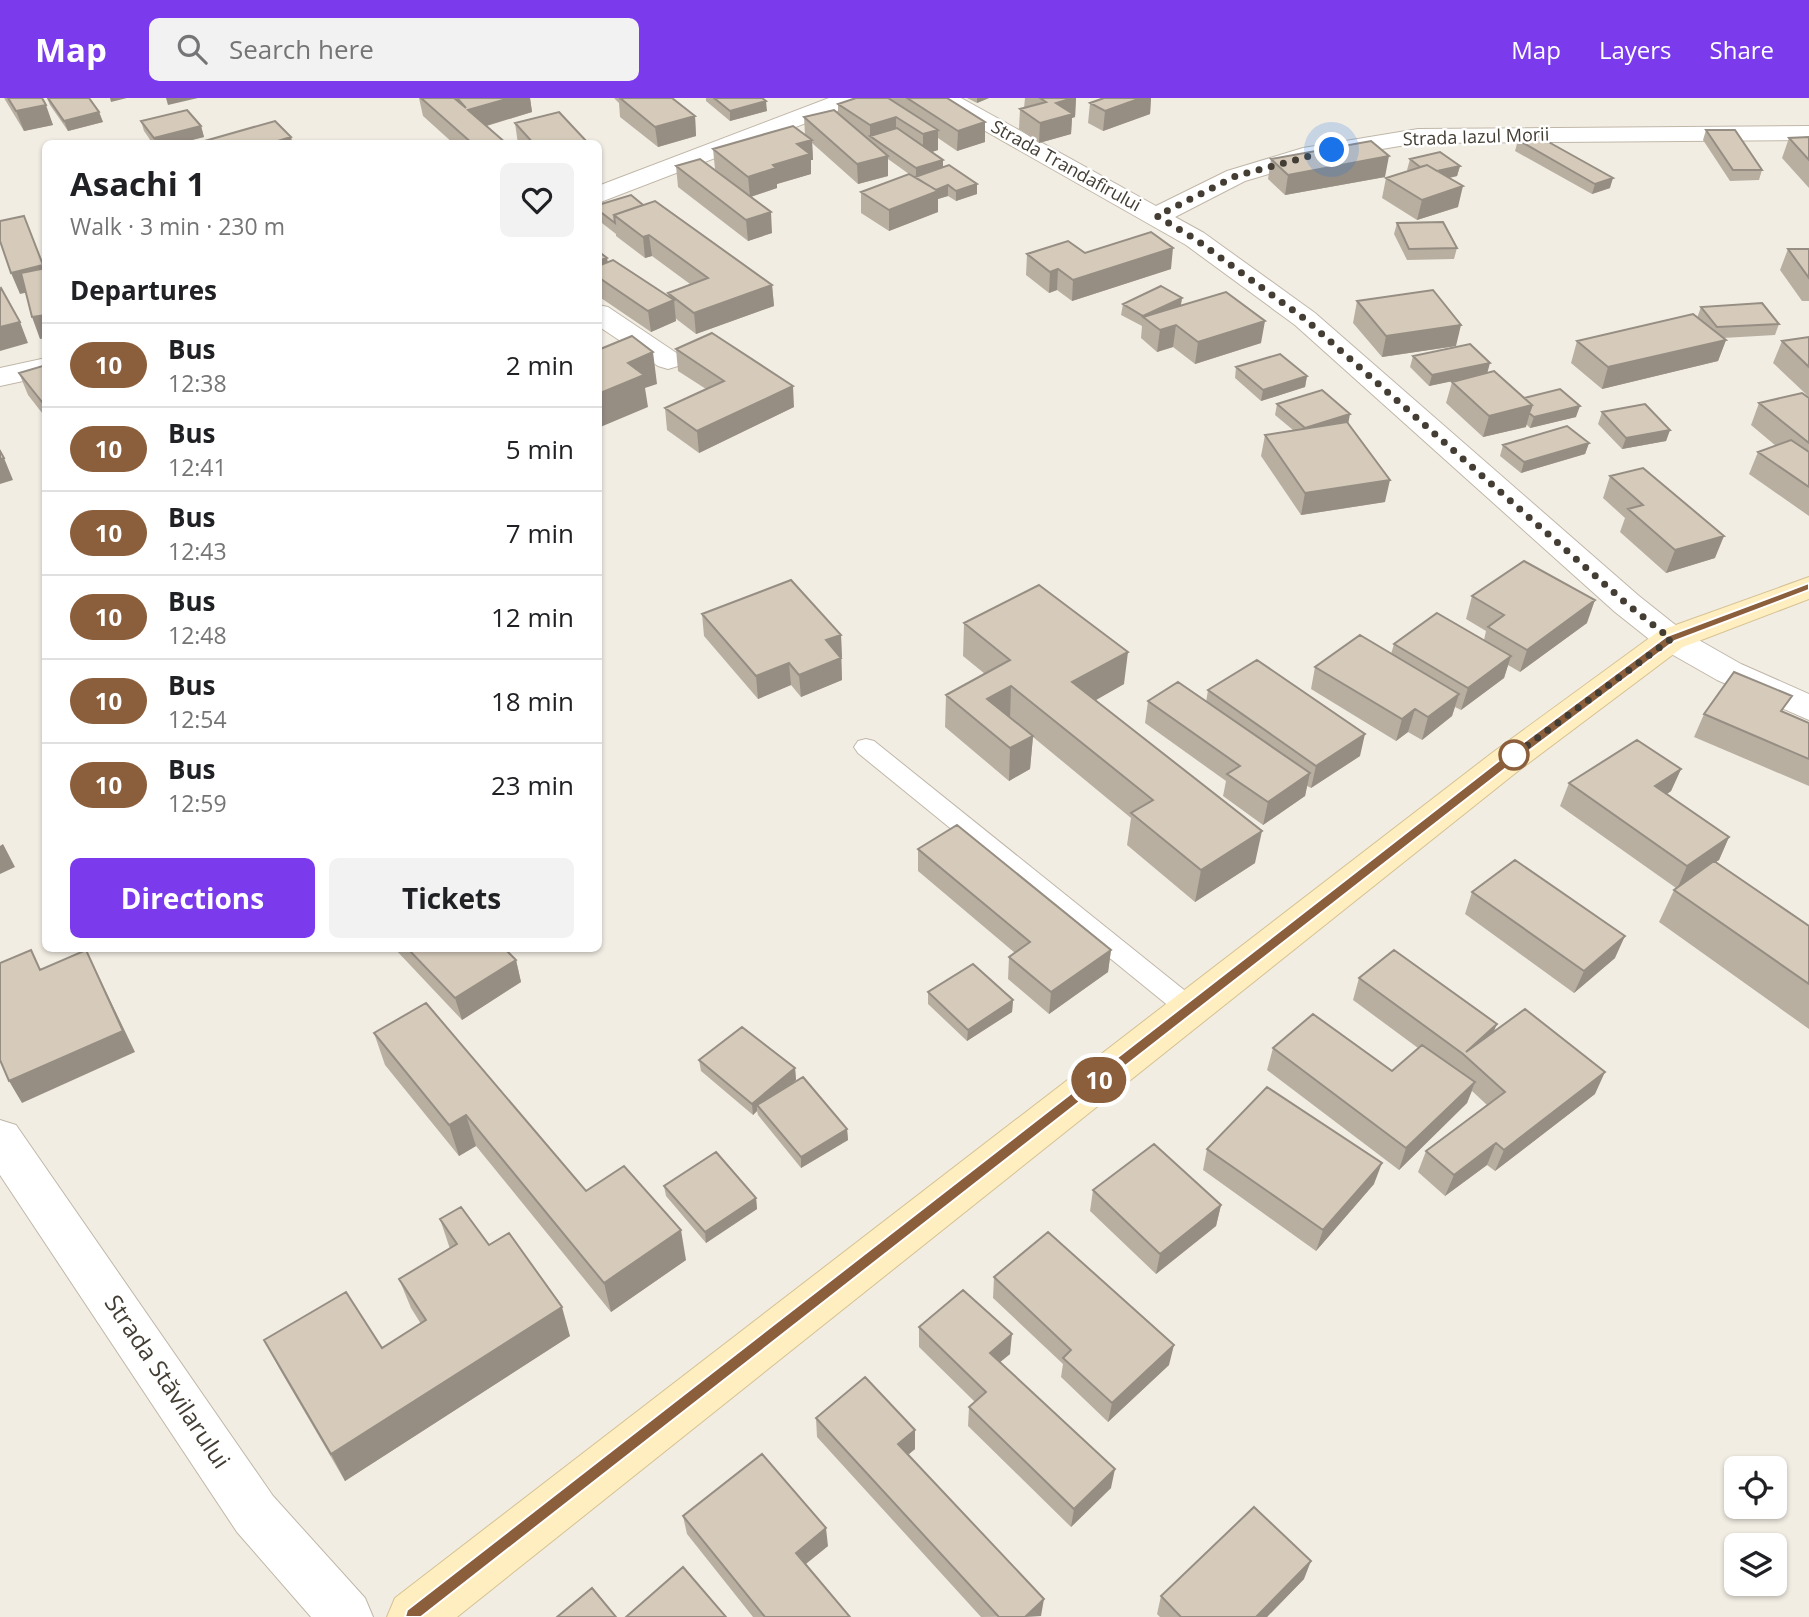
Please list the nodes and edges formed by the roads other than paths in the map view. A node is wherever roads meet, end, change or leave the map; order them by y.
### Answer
1 (850, 98) edge
2 (944, 98) edge
3 (1809, 133) edge
4 (602, 193) edge
5 (1157, 216) junction
6 (602, 316) edge
7 (668, 360) dead end
8 (42, 368) edge
9 (0, 377) edge
10 (1809, 587) edge
11 (1671, 639) junction
12 (1809, 708) edge
13 (866, 747) dead end
14 (1191, 1009) junction
15 (0, 1138) edge
16 (346, 1617) edge
17 (414, 1617) edge

1 - 4 street
2 - 5 street, Strada Trandafirului
3 - 5 street, Strada Iazul Morii
5 - 11 street, Strada Trandafirului
6 - 7 street
8 - 9 street
10 - 11 street
11 - 12 street, Strada Trandafirului
11 - 14 street
13 - 14 lane
14 - 17 street
15 - 16 street, Strada Stăvilarului

